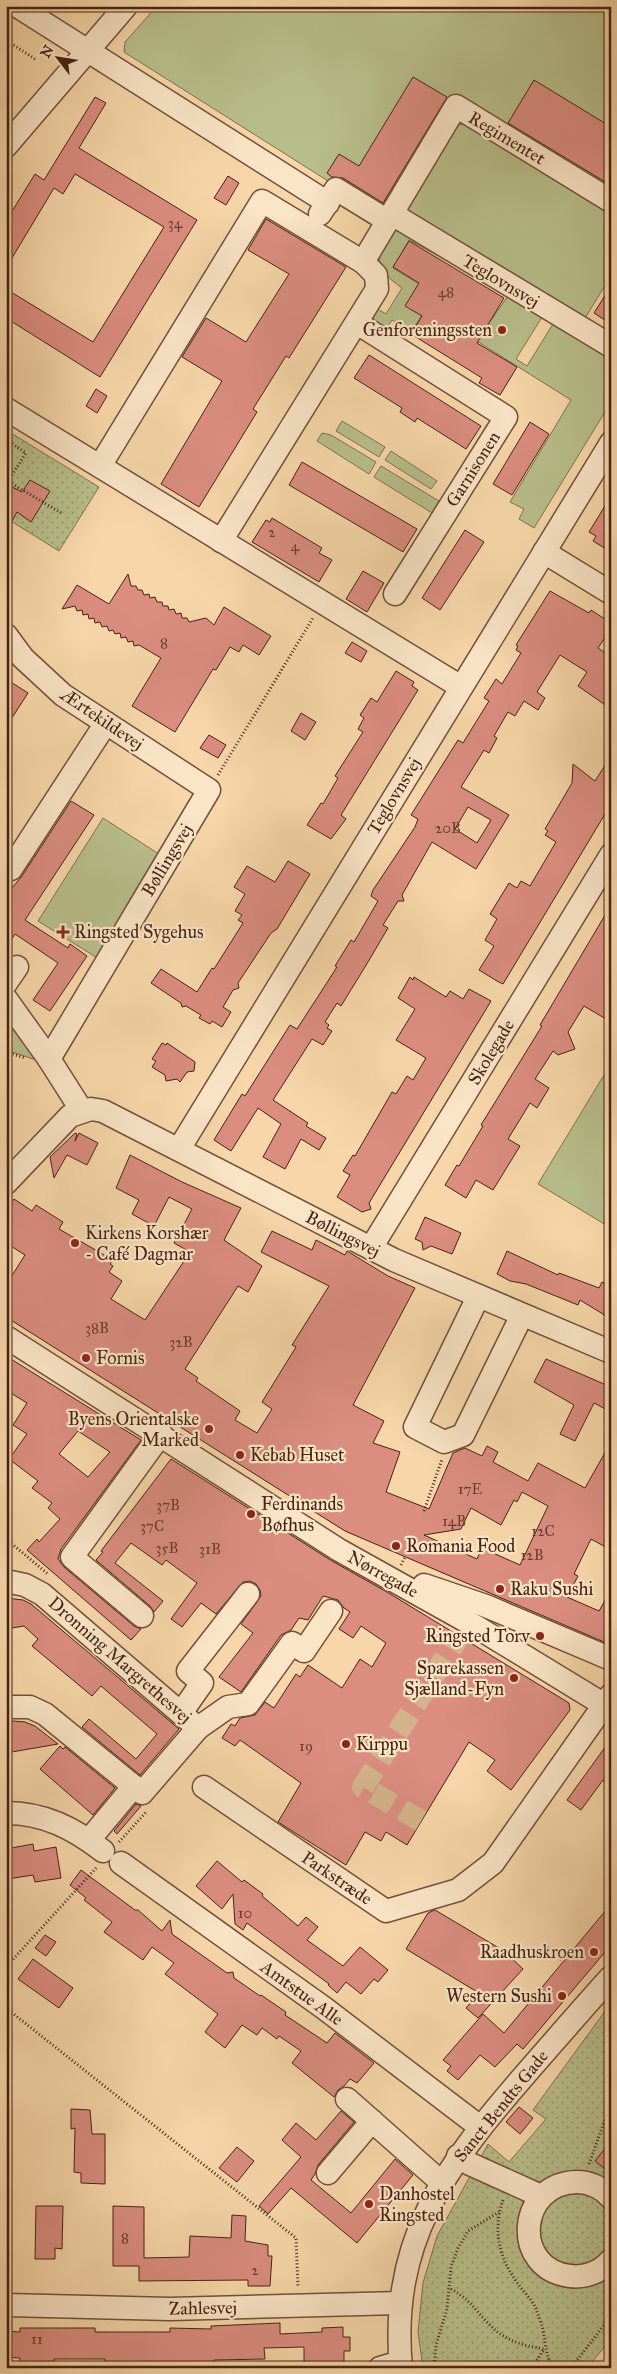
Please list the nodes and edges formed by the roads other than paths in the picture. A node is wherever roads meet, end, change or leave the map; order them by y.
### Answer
1 (17, 6) edge
2 (126, 6) edge
3 (88, 51) junction
4 (6, 146) edge
5 (611, 201) edge
6 (328, 202) junction
7 (390, 218) junction
8 (310, 230) junction
9 (363, 262) junction
10 (356, 323) junction
11 (611, 346) edge
12 (6, 409) edge
13 (611, 443) edge
14 (100, 466) junction
15 (221, 541) junction
16 (544, 552) junction
17 (611, 593) edge
18 (394, 594) dead end
19 (6, 635) edge
20 (460, 687) junction
21 (106, 723) junction
22 (209, 790) joint
23 (611, 855) edge
24 (10, 869) dead end
25 (6, 999) edge
26 (49, 1059) junction
27 (82, 1111) junction
28 (179, 1149) junction
29 (6, 1184) edge
30 (371, 1248) junction
31 (478, 1297) junction
32 (522, 1315) junction
33 (6, 1337) edge
34 (611, 1352) edge
35 (161, 1434) junction
36 (393, 1579) junction
37 (6, 1582) edge
38 (248, 1594) dead end
39 (331, 1611) dead end
40 (142, 1616) dead end
41 (611, 1659) edge
42 (609, 1703) edge
43 (6, 1707) edge
44 (182, 1713) junction
45 (198, 1728) junction
46 (134, 1786) junction
47 (204, 1787) dead end
48 (6, 1813) edge
49 (104, 1851) junction
50 (611, 1977) edge
51 (347, 2100) dead end
52 (372, 2121) junction
53 (480, 2127) junction
54 (458, 2156) junction
55 (328, 2173) dead end
56 (441, 2182) junction
57 (541, 2196) junction
58 (611, 2198) edge
59 (611, 2260) edge
60 (400, 2303) junction
61 (6, 2306) edge
62 (394, 2366) edge

1 - 3 street
2 - 3 street
3 - 4 street
3 - 6 street
5 - 7 street, Regimentet
6 - 7 street, Teglovnsvej
6 - 8 street
7 - 9 street, Regimentet
7 - 11 street, Teglovnsvej
8 - 9 street
8 - 14 street
9 - 10 street
10 - 15 street
10 - 18 street, Garnisonen
12 - 14 street
13 - 16 street, Teglovnsvej
14 - 15 street
15 - 20 street
16 - 17 street
16 - 20 street, Teglovnsvej
19 - 21 street, Ærtekildevej
20 - 28 street, Teglovnsvej
21 - 22 street, Ærtekildevej
21 - 24 street
22 - 26 street, Bøllingsvej
23 - 30 street, Skolegade
25 - 26 street
26 - 27 street
27 - 28 street, Bøllingsvej
27 - 29 street
28 - 30 street, Bøllingsvej
30 - 31 street, Bøllingsvej
31 - 32 street, Bøllingsvej
31 - 32 street
32 - 34 street, Bøllingsvej
33 - 35 street, Nørregade
35 - 36 street, Nørregade
35 - 40 street
36 - 41 street
36 - 42 street, Nørregade
37 - 44 street, Dronning Margrethesvej
38 - 44 street
39 - 45 street
42 - 47 street, Parkstræde
43 - 46 street
44 - 45 street, Dronning Margrethesvej
45 - 46 street, Dronning Margrethesvej
46 - 49 street
48 - 49 street, Amtstue Alle
49 - 53 street, Amtstue Alle
50 - 53 street, Sanct Bendts Gade
51 - 52 street
52 - 55 street
52 - 56 street
53 - 54 street, Sanct Bendts Gade
54 - 56 street, Sanct Bendts Gade
54 - 57 street
56 - 60 street, Sanct Bendts Gade
57 - 58 street
57 - 59 street
60 - 61 street, Zahlesvej
60 - 62 street, Sanct Bendts Gade

